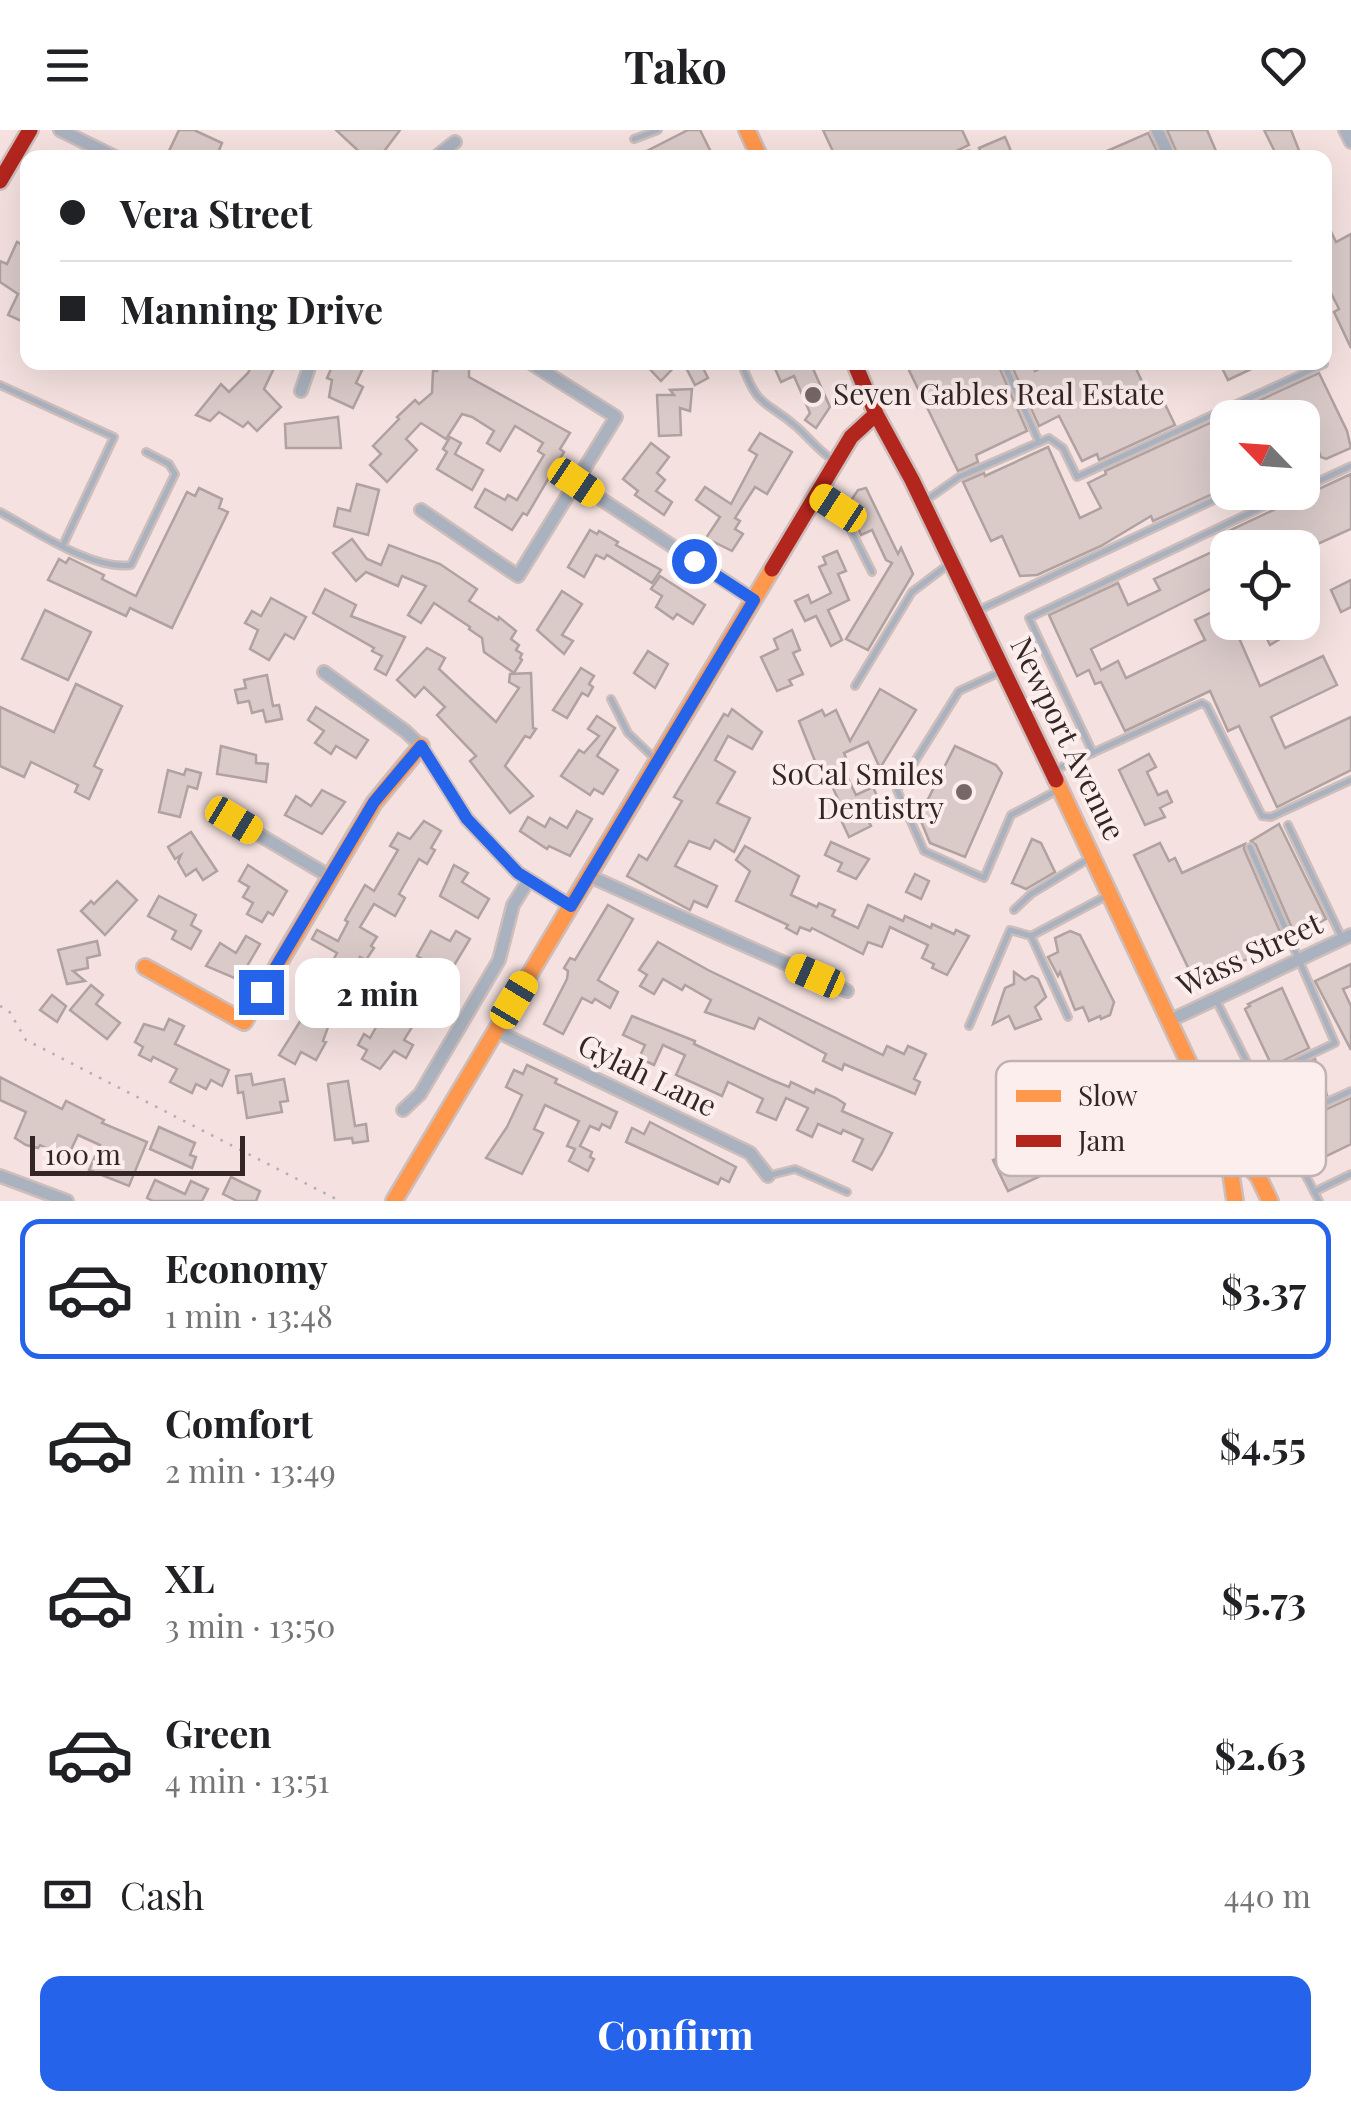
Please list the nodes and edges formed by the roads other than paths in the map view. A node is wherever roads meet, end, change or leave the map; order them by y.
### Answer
1 (30, 130) edge
2 (60, 130) edge
3 (658, 130) edge
4 (1345, 130) edge
5 (634, 140) dead end
6 (455, 142) dead end
7 (1351, 142) edge
8 (101, 150) edge
9 (444, 150) edge
10 (6, 157) edge
11 (0, 181) edge
12 (308, 370) edge
13 (541, 370) edge
14 (744, 370) edge
15 (857, 370) edge
16 (1008, 370) edge
17 (1311, 370) edge
18 (0, 385) edge
19 (301, 391) dead end
20 (876, 414) junction
21 (1040, 442) junction
22 (146, 452) dead end
23 (837, 462) junction
24 (1351, 466) edge
25 (1320, 481) edge
26 (576, 482) junction
27 (818, 494) junction
28 (923, 502) junction
29 (1210, 502) edge
30 (421, 510) dead end
31 (1256, 510) edge
32 (0, 512) edge
33 (63, 544) junction
34 (952, 562) junction
35 (872, 572) dead end
36 (754, 600) junction
37 (976, 612) junction
38 (1004, 670) junction
39 (324, 672) dead end
40 (855, 686) dead end
41 (611, 699) dead end
42 (421, 746) junction
43 (1093, 754) junction
44 (658, 761) junction
45 (1053, 771) junction
46 (1351, 780) edge
47 (1061, 788) junction
48 (234, 820) dead end
49 (1288, 825) dead end
50 (1250, 846) dead end
51 (1093, 856) junction
52 (329, 876) junction
53 (589, 876) junction
54 (528, 881) junction
55 (1111, 894) junction
56 (571, 906) junction
57 (1014, 910) dead end
58 (1030, 936) junction
59 (1347, 937) edge
60 (1299, 960) junction
61 (145, 967) dead end
62 (848, 991) dead end
63 (1216, 999) junction
64 (1068, 1017) dead end
65 (1171, 1020) junction
66 (969, 1026) dead end
67 (496, 1031) junction
68 (1190, 1061) edge
69 (1247, 1061) edge
70 (1297, 1061) edge
71 (1351, 1091) edge
72 (1326, 1102) edge
73 (403, 1110) dead end
74 (1351, 1174) edge
75 (0, 1176) edge
76 (768, 1176) joint
77 (1231, 1176) edge
78 (1258, 1176) edge
79 (1306, 1176) edge
80 (847, 1192) dead end
81 (1314, 1192) junction
82 (401, 1199) edge
83 (67, 1201) edge
84 (1234, 1201) edge
85 (1270, 1201) edge
86 (1318, 1201) edge

1 - 10 street
2 - 8 street
3 - 5 lane
4 - 7 street
6 - 9 street
10 - 11 street
12 - 19 street
13 - 26 street
14 - 23 lane
15 - 20 street, Newport Avenue
16 - 21 lane
17 - 21 lane
18 - 33 lane
20 - 23 street
20 - 28 street, Newport Avenue
21 - 28 lane
22 - 33 lane
23 - 27 street
24 - 25 lane
26 - 30 street
26 - 36 street
27 - 35 lane
27 - 36 street
28 - 34 street, Newport Avenue
29 - 37 lane
31 - 43 lane
32 - 33 lane
34 - 37 street, Newport Avenue
34 - 40 lane
36 - 44 street
37 - 38 street, Newport Avenue
38 - 45 street, Newport Avenue
38 - 47 lane
39 - 42 street
41 - 44 lane
42 - 52 street
42 - 54 street
43 - 45 lane
43 - 46 lane
44 - 53 street
45 - 47 street, Newport Avenue
47 - 51 street, Newport Avenue
48 - 52 street
49 - 59 lane
50 - 60 lane
51 - 55 street, Newport Avenue
51 - 57 lane
52 - 61 street
53 - 56 street
53 - 62 street
54 - 56 street
54 - 73 street
55 - 58 lane
55 - 65 street, Newport Avenue
56 - 67 street
58 - 64 lane
58 - 66 lane
59 - 60 street, Wass Street
60 - 63 street, Wass Street
60 - 70 lane
63 - 65 street, Wass Street
63 - 69 lane
65 - 68 street, Newport Avenue
67 - 76 street, Gylah Lane
67 - 82 street
71 - 72 lane
74 - 81 lane
75 - 83 street
76 - 80 lane
77 - 84 street, Newport Avenue
78 - 85 street, Newport Avenue
79 - 81 lane
81 - 86 lane

